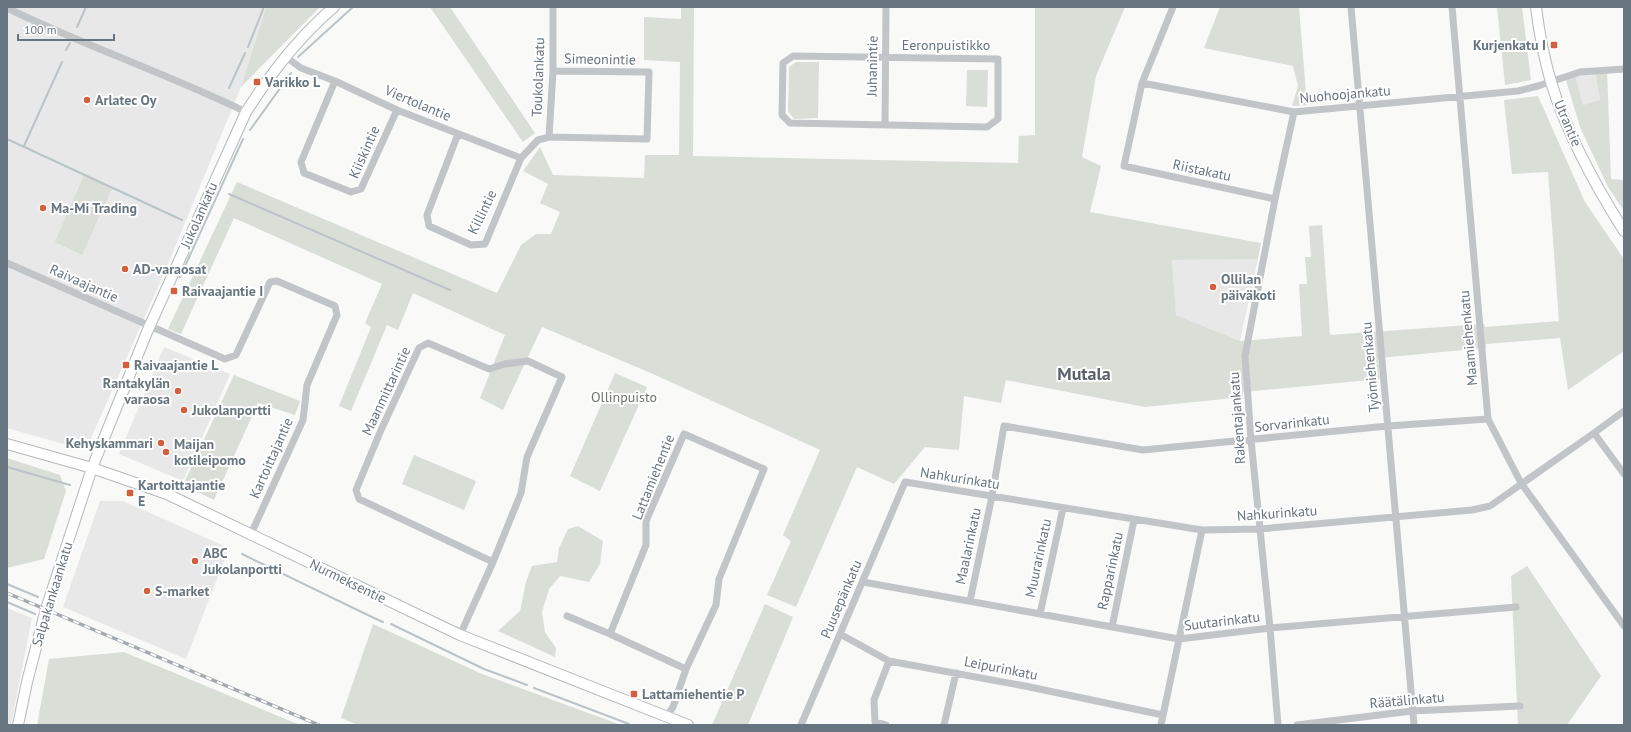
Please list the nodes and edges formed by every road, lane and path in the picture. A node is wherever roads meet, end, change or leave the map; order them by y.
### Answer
1 (334, 7) edge
2 (553, 7) edge
3 (886, 7) edge
4 (1173, 7) edge
5 (1351, 7) edge
6 (1452, 7) edge
7 (1536, 7) edge
8 (7, 8) edge
9 (286, 57) junction
10 (885, 58) junction
11 (1624, 69) edge
12 (553, 71) junction
13 (335, 81) junction
14 (1551, 82) junction
15 (1142, 83) junction
16 (1461, 97) junction
17 (1360, 106) junction
18 (397, 110) junction
19 (246, 112) junction
20 (1294, 112) junction
21 (884, 125) junction
22 (458, 134) junction
23 (549, 137) junction
24 (520, 158) junction
25 (1275, 199) junction
26 (1624, 231) edge
27 (7, 263) edge
28 (150, 326) junction
29 (1624, 411) edge
30 (1488, 419) junction
31 (1004, 426) joint
32 (1388, 426) junction
33 (1594, 433) junction
34 (1250, 440) junction
35 (7, 444) edge
36 (92, 468) junction
37 (1624, 474) edge
38 (905, 482) joint
39 (1521, 483) junction
40 (992, 496) junction
41 (1063, 508) junction
42 (1395, 517) junction
43 (1134, 520) junction
44 (1260, 529) junction
45 (1202, 530) junction
46 (251, 534) junction
47 (493, 562) junction
48 (863, 582) junction
49 (970, 601) junction
50 (1516, 607) dead end
51 (1040, 614) junction
52 (567, 616) dead end
53 (1405, 618) junction
54 (1624, 626) edge
55 (1112, 627) junction
56 (1270, 628) junction
57 (610, 634) junction
58 (840, 634) junction
59 (460, 635) junction
60 (1179, 640) junction
61 (889, 661) junction
62 (686, 669) junction
63 (956, 673) junction
64 (1520, 706) dead end
65 (1412, 712) junction
66 (1163, 715) junction
67 (668, 716) junction
68 (18, 724) edge
69 (688, 725) edge
70 (801, 725) edge
71 (886, 725) edge
72 (944, 725) edge
73 (1161, 725) edge
74 (1278, 725) edge
75 (1297, 725) edge
76 (1414, 725) edge

1 - 9 main road, Jukolankatu
2 - 12 street, Toukolankatu
3 - 10 street, Juhanintie
4 - 15 street
5 - 17 street, Työmiehenkatu
6 - 16 street, Maamiehenkatu
7 - 14 main road, Utrantie
8 - 19 street
9 - 13 street, Viertolantie
9 - 19 main road, Jukolankatu
10 - 21 street, Juhanintie
10 - 21 street
10 - 21 street, Eeronpuistikko
11 - 14 street, Nuohoojankatu
12 - 23 street, Toukolankatu
12 - 23 street, Simeonintie
13 - 18 street, Viertolantie
13 - 18 street, Kiiskintie
14 - 16 street, Nuohoojankatu
14 - 26 main road, Utrantie
15 - 20 street, Nuohoojankatu
15 - 25 street, Riistakatu
16 - 17 street, Nuohoojankatu
16 - 30 street, Maamiehenkatu
17 - 20 street, Nuohoojankatu
17 - 32 street, Työmiehenkatu
18 - 22 street, Viertolantie
19 - 28 main road, Jukolankatu
20 - 25 street, Rakentajankatu
22 - 24 street, Viertolantie
22 - 24 street, Killintie
23 - 24 street, Toukolankatu
25 - 34 street, Rakentajankatu
27 - 28 street, Raivaajantie
28 - 36 main road, Jukolankatu
28 - 46 street, Kartoittajantie
29 - 33 street, Nahkurinkatu
30 - 32 street, Sorvarinkatu
30 - 39 street, Maamiehenkatu
31 - 34 street, Sorvarinkatu
31 - 40 street, Maalarinkatu
32 - 34 street, Sorvarinkatu
32 - 42 street, Työmiehenkatu
33 - 37 street
33 - 39 street, Nahkurinkatu
34 - 44 street, Rakentajankatu
35 - 36 main road, Nurmeksentie
36 - 46 main road, Nurmeksentie
36 - 68 main road, Salpakankaankatu
38 - 40 street, Nahkurinkatu
38 - 48 street, Puusepänkatu
39 - 42 street, Nahkurinkatu
39 - 54 street, Maamiehenkatu
40 - 41 street, Nahkurinkatu
40 - 49 street, Maalarinkatu
41 - 43 street, Nahkurinkatu
41 - 51 street, Muurarinkatu
42 - 44 street, Nahkurinkatu
42 - 53 street, Työmiehenkatu
43 - 45 street, Nahkurinkatu
43 - 55 street, Rapparinkatu
44 - 45 street, Nahkurinkatu
44 - 56 street, Rakentajankatu
45 - 60 street
46 - 59 main road, Nurmeksentie
47 - 47 street, Maanmittarintie
47 - 59 street, Maanmittarintie
48 - 49 street, Suutarinkatu
48 - 58 street, Puusepänkatu
49 - 51 street, Suutarinkatu
50 - 53 street, Suutarinkatu
51 - 55 street, Suutarinkatu
52 - 57 street
53 - 56 street, Suutarinkatu
53 - 65 street, Työmiehenkatu
55 - 60 street, Suutarinkatu
56 - 60 street, Suutarinkatu
56 - 74 street, Rakentajankatu
57 - 62 street
57 - 62 street, Lattamiehentie
58 - 61 street, Leipurinkatu
58 - 70 street, Puusepänkatu
59 - 67 main road, Nurmeksentie
60 - 66 street
61 - 63 street, Leipurinkatu
61 - 71 street
62 - 67 street, Lattamiehentie
63 - 66 street, Leipurinkatu
63 - 72 street
64 - 65 street, Räätälinkatu
65 - 75 street, Räätälinkatu
65 - 76 street, Työmiehenkatu
66 - 73 street
67 - 69 main road, Nurmeksentie

